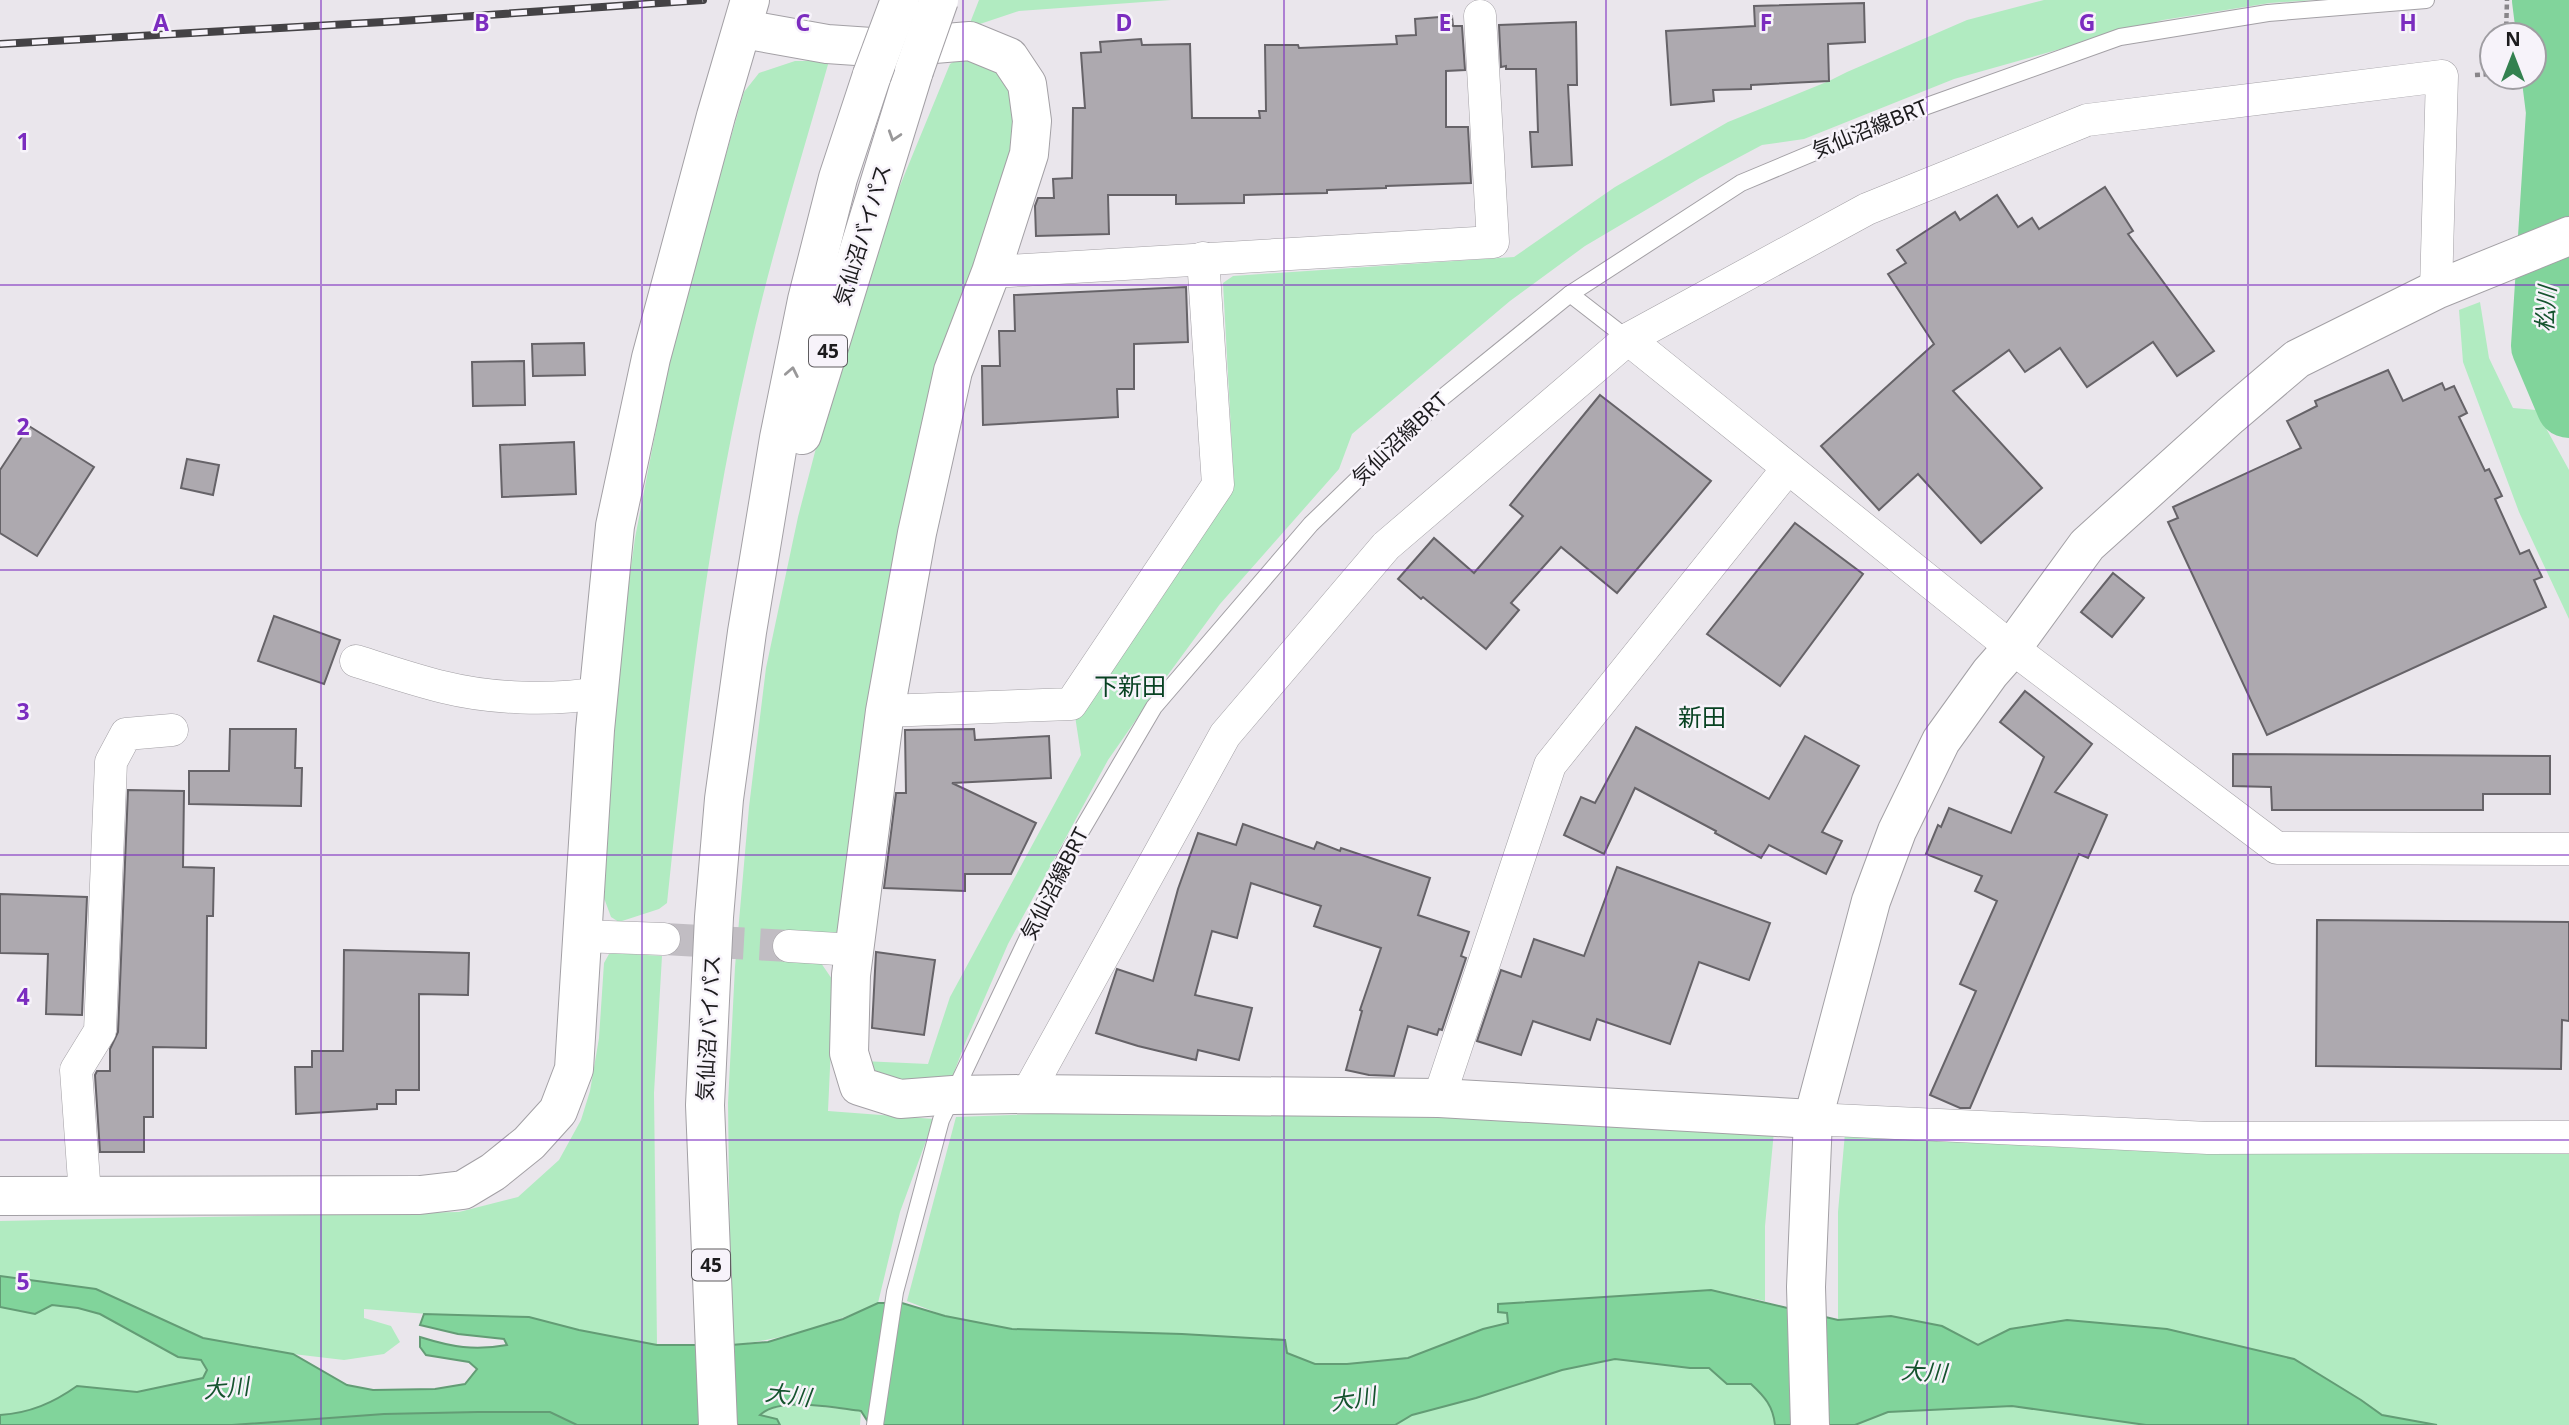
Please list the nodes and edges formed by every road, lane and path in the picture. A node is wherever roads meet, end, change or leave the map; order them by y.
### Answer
1 (901, 0) edge
2 (939, 0) edge
3 (2426, 0) edge
4 (2507, 0) edge
5 (747, 14) edge
6 (1480, 16) dead end
7 (2506, 21) edge
8 (2569, 236) edge
9 (1203, 258) junction
10 (991, 271) junction
11 (2437, 290) junction
12 (1570, 294) junction
13 (1628, 339) junction
14 (1788, 468) junction
15 (747, 632) junction
16 (2012, 648) junction
17 (356, 661) dead end
18 (598, 693) junction
19 (885, 711) junction
20 (172, 730) dead end
21 (2569, 849) edge
22 (581, 936) junction
23 (664, 939) tunnel mouth
24 (789, 946) tunnel mouth
25 (854, 950) junction
26 (1027, 1094) junction
27 (1439, 1098) junction
28 (947, 1107) junction
29 (1813, 1119) junction
30 (2569, 1137) edge
31 (85, 1195) junction
32 (0, 1196) edge
33 (718, 1425) edge
34 (875, 1425) edge
35 (1810, 1425) edge

15 -> 1 main road, 気仙沼バイパス / 45, bridge
2 -> 15 main road, 気仙沼バイパス / 45, bridge
3 - 12 lane, 気仙沼線BRT
4 - 7 path
5 - 10 main road
5 - 18 main road
6 - 9 street
8 - 11 main road
9 - 10 street
9 - 19 street
10 - 19 main road
11 - 13 street
11 - 16 main road
12 - 13 lane
12 - 28 lane, 気仙沼線BRT
13 - 14 street
13 - 26 street
14 - 16 street
14 - 27 street
15 - 33 main road, 気仙沼バイパス / 45
16 - 21 street
16 - 29 main road
17 - 18 street
18 - 22 main road
19 - 25 main road
20 - 31 street
22 - 23 street
22 - 31 main road
24 - 25 street
25 - 28 main road
26 - 27 main road
26 - 28 main road
27 - 29 main road
28 - 34 lane, 気仙沼線BRT
29 - 30 street
29 - 35 main road
31 - 32 main road

